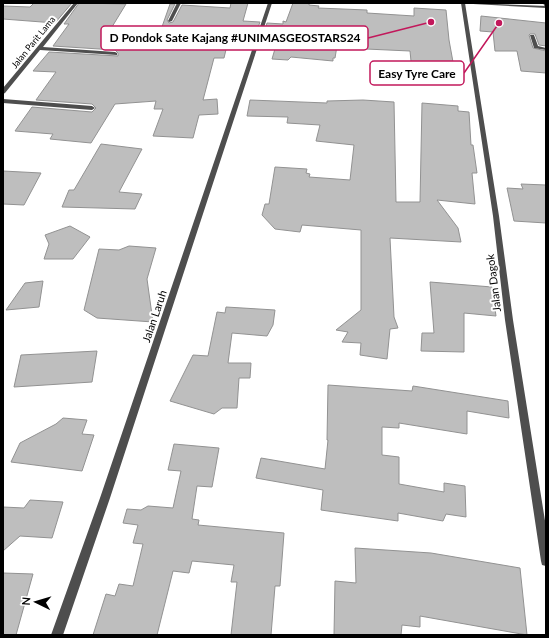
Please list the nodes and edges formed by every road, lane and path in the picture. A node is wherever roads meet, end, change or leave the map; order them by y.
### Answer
1 (76, 3) edge
2 (179, 3) edge
3 (270, 3) edge
4 (464, 3) edge
5 (473, 3) edge
6 (545, 3) edge
7 (546, 7) edge
8 (170, 21) dead end
9 (532, 36) dead end
10 (40, 48) junction
11 (546, 49) edge
12 (115, 54) dead end
13 (3, 92) edge
14 (3, 101) edge
15 (92, 108) dead end
16 (546, 560) edge
17 (57, 635) edge

1 - 10 street, Jalan Parit Lama
2 - 8 lane
3 - 17 street, Jalan Laruh
4 - 16 street, Jalan Dagok
5 - 7 street
6 - 7 lane
9 - 11 street
10 - 12 street
10 - 13 street, Jalan Parit Lama
14 - 15 street

